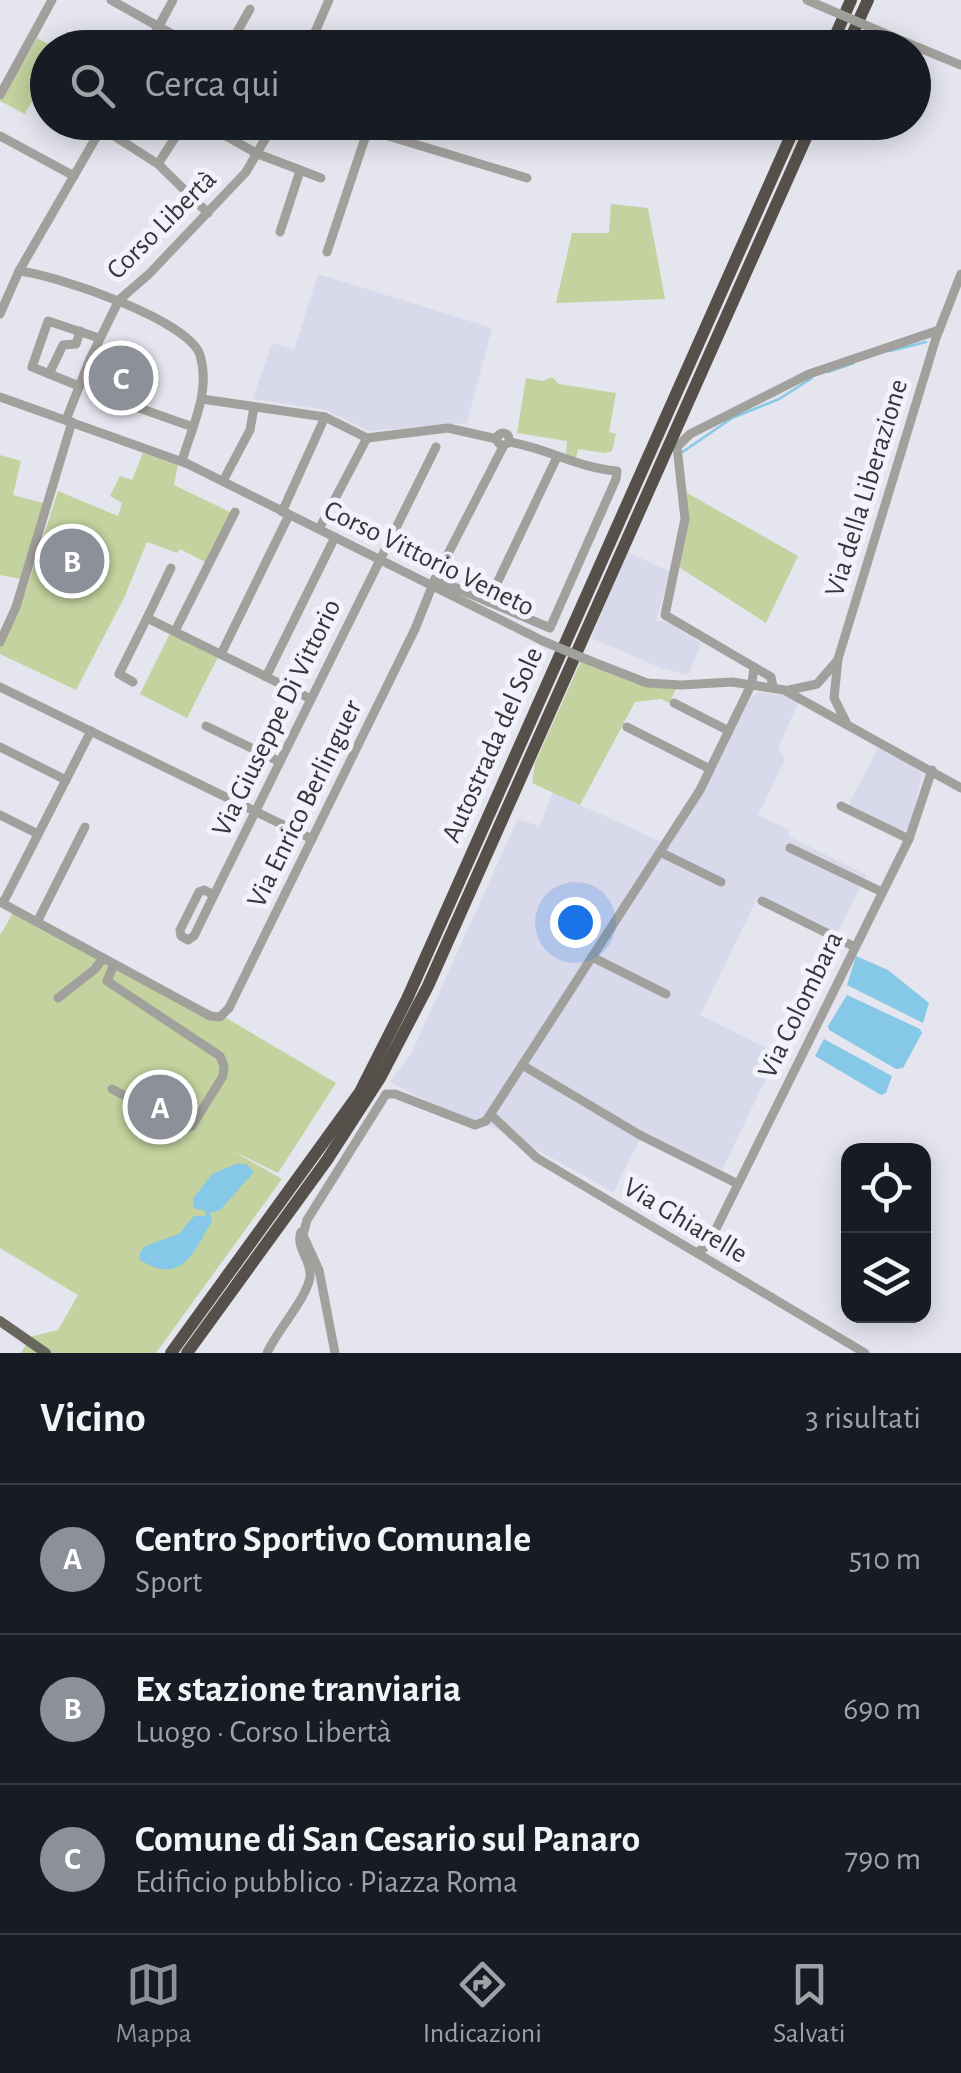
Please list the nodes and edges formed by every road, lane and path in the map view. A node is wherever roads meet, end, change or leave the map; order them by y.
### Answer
1 (52, 0) edge
2 (111, 0) edge
3 (173, 0) edge
4 (329, 0) edge
5 (807, 0) edge
6 (851, 0) edge
7 (868, 0) edge
8 (250, 8) dead end
9 (159, 26) junction
10 (36, 30) edge
11 (157, 30) edge
12 (166, 30) edge
13 (238, 30) edge
14 (316, 30) edge
15 (838, 30) edge
16 (854, 30) edge
17 (877, 30) edge
18 (30, 40) edge
19 (931, 53) edge
20 (961, 65) edge
21 (0, 95) edge
22 (0, 136) edge
23 (92, 140) edge
24 (123, 140) edge
25 (173, 140) edge
26 (233, 140) edge
27 (265, 140) edge
28 (365, 140) edge
29 (395, 140) edge
30 (789, 140) edge
31 (805, 140) edge
32 (258, 154) junction
33 (158, 164) junction
34 (300, 171) junction
35 (74, 176) junction
36 (321, 178) dead end
37 (526, 178) dead end
38 (208, 212) junction
39 (280, 232) dead end
40 (328, 252) dead end
41 (19, 271) junction
42 (961, 274) edge
43 (118, 300) junction
44 (2, 301) edge
45 (0, 314) edge
46 (940, 330) junction
47 (80, 332) junction
48 (100, 338) junction
49 (49, 374) junction
50 (79, 386) junction
51 (0, 397) edge
52 (202, 399) junction
53 (254, 407) dead end
54 (139, 408) dead end
55 (326, 417) junction
56 (69, 421) junction
57 (194, 426) junction
58 (367, 438) junction
59 (503, 442) junction
60 (436, 447) dead end
61 (557, 457) junction
62 (182, 461) junction
63 (223, 482) junction
64 (235, 512) dead end
65 (286, 513) junction
66 (319, 530) junction
67 (335, 538) junction
68 (379, 560) junction
69 (171, 568) dead end
70 (418, 580) junction
71 (434, 583) junction
72 (447, 595) junction
73 (488, 602) junction
74 (425, 607) junction
75 (147, 618) junction
76 (174, 631) junction
77 (0, 642) edge
78 (221, 654) junction
79 (838, 659) junction
80 (754, 667) junction
81 (266, 677) junction
82 (824, 678) junction
83 (133, 682) dead end
84 (752, 683) junction
85 (0, 687) edge
86 (779, 689) junction
87 (835, 689) junction
88 (311, 699) junction
89 (674, 702) dead end
90 (818, 706) junction
91 (846, 722) junction
92 (206, 726) dead end
93 (627, 727) dead end
94 (91, 731) junction
95 (730, 731) junction
96 (0, 748) edge
97 (280, 762) junction
98 (710, 769) junction
99 (932, 770) junction
100 (66, 780) junction
101 (961, 788) edge
102 (841, 806) dead end
103 (256, 810) junction
104 (0, 815) edge
105 (85, 827) dead end
106 (38, 834) junction
107 (909, 839) junction
108 (312, 840) junction
109 (790, 848) dead end
110 (660, 852) junction
111 (721, 882) dead end
112 (882, 892) junction
113 (214, 895) junction
114 (762, 901) dead end
115 (1, 902) edge
116 (37, 922) junction
117 (855, 947) junction
118 (592, 957) junction
119 (103, 958) junction
120 (114, 964) junction
121 (666, 994) dead end
122 (58, 998) dead end
123 (522, 1065) junction
124 (112, 1089) dead end
125 (488, 1118) junction
126 (738, 1184) junction
127 (302, 1230) junction
128 (698, 1252) junction
129 (0, 1321) edge
130 (46, 1353) edge
131 (171, 1353) edge
132 (187, 1353) edge
133 (267, 1353) edge
134 (335, 1353) edge
135 (865, 1353) edge

1 - 10 street
2 - 9 street
3 - 9 street
4 - 14 street
5 - 17 street, bridge
6 - 15 highway
7 - 16 highway
8 - 13 street
9 - 11 street
9 - 12 street
18 - 21 street
19 - 20 street, bridge
22 - 35 street
23 - 35 street
24 - 33 street
25 - 33 street
26 - 32 street
27 - 32 street, Corso Libertà
28 - 40 street
29 - 37 street
30 - 131 highway, Autostrada del Sole
31 - 132 highway, Autostrada del Sole
32 - 34 street
32 - 38 street, Corso Libertà
33 - 38 street
34 - 36 street
34 - 39 street
35 - 41 street
38 - 43 street, Corso Libertà
41 - 43 street
41 - 44 street
42 - 46 street, Via della Liberazione
43 - 48 street, Corso Libertà
43 - 52 street
44 - 45 street
46 - 79 street, Via della Liberazione
46 - 80 street, Via della Liberazione
47 - 48 street
47 - 49 street
47 - 49 street
48 - 50 street, Corso Libertà
49 - 50 street
50 - 56 street, Corso Libertà
51 - 56 street, Corso Vittorio Veneto
52 - 55 street
52 - 57 street
53 - 63 street
54 - 57 street
55 - 58 street
55 - 65 street
56 - 62 street, Corso Vittorio Veneto
56 - 77 street, Corso Libertà
57 - 62 street
58 - 59 street
58 - 66 street
59 - 61 street
59 - 71 street, Via Enrico Berlinguer
60 - 68 street, Via Giuseppe Di Vittorio
61 - 73 street
61 - 73 street
62 - 63 street, Corso Vittorio Veneto
63 - 65 street, Corso Vittorio Veneto
64 - 76 street
65 - 66 street, Corso Vittorio Veneto
65 - 78 street
66 - 67 street, Corso Vittorio Veneto
67 - 68 street, Corso Vittorio Veneto
67 - 81 street
68 - 70 street, Corso Vittorio Veneto
68 - 88 street, Via Giuseppe Di Vittorio
69 - 75 street
70 - 71 street, Corso Vittorio Veneto
70 - 74 street
71 - 72 street, Corso Vittorio Veneto
71 - 73 street
71 - 74 street, Via Enrico Berlinguer
72 - 74 street
72 - 84 street, Corso Vittorio Veneto, bridge
74 - 108 street, Via Enrico Berlinguer
75 - 76 street
75 - 83 street
76 - 78 street
78 - 81 street
79 - 82 street, Via della Liberazione
79 - 87 street, Via della Liberazione
80 - 84 street
80 - 86 street, Via della Liberazione
81 - 88 street
82 - 86 street
82 - 90 street, Via della Liberazione
84 - 86 street, Corso Vittorio Veneto
84 - 95 street
85 - 94 street
86 - 90 street, Corso Vittorio Veneto
87 - 90 street
87 - 91 street, Via della Liberazione
88 - 97 street, Via Giuseppe Di Vittorio
89 - 95 street
90 - 91 street, Corso Vittorio Veneto
91 - 99 street, Corso Vittorio Veneto
92 - 97 street
93 - 98 street
94 - 100 street
94 - 103 street
95 - 98 street
96 - 100 street
97 - 103 street, Via Giuseppe Di Vittorio
98 - 110 street
99 - 101 street, Corso Vittorio Veneto
99 - 107 street, Via Colombara
100 - 106 street
102 - 107 street
103 - 108 street
103 - 113 street, Via Giuseppe Di Vittorio
104 - 106 street
105 - 116 street
106 - 115 street
107 - 112 street, Via Colombara
108 - 120 street, Via Enrico Berlinguer
109 - 112 street
110 - 111 street
110 - 118 street
112 - 117 street, Via Colombara
113 - 113 street, Via Giuseppe Di Vittorio
114 - 117 street
115 - 116 street
116 - 119 street
117 - 126 street, Via Colombara
118 - 121 street
118 - 123 street
119 - 120 street
119 - 122 street
120 - 124 street
123 - 125 street
123 - 126 street
125 - 127 street
125 - 128 street, Via Ghiarelle
126 - 128 street, Via Colombara
127 - 133 street
127 - 134 street
128 - 135 street, Via Ghiarelle
129 - 130 main road

